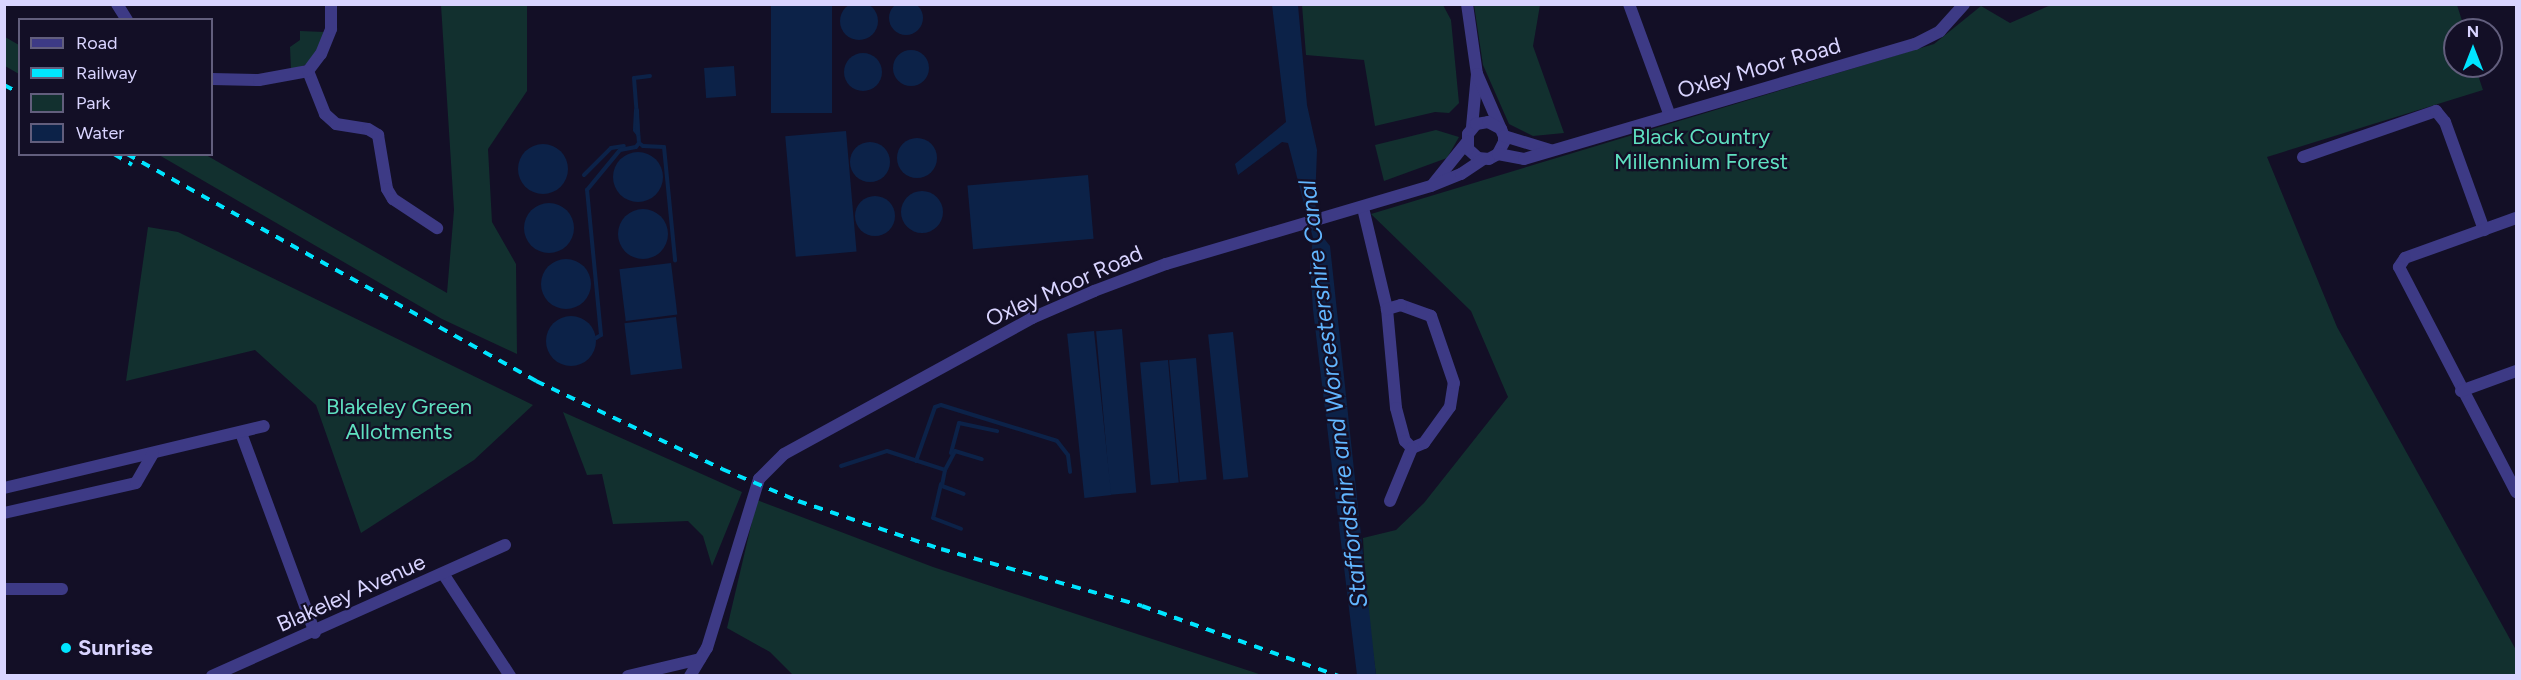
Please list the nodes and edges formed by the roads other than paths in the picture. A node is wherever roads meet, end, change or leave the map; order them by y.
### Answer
1 (117, 4) edge
2 (331, 4) edge
3 (1467, 4) edge
4 (1629, 4) edge
5 (1964, 4) edge
6 (126, 18) edge
7 (308, 71) junction
8 (1477, 74) junction
9 (213, 79) edge
10 (1670, 116) junction
11 (1472, 127) junction
12 (1502, 133) junction
13 (1467, 142) junction
14 (1554, 150) junction
15 (1498, 154) junction
16 (2303, 157) dead end
17 (1483, 159) junction
18 (1431, 186) junction
19 (1362, 208) junction
20 (2517, 218) edge
21 (436, 228) dead end
22 (2484, 231) junction
23 (1387, 309) junction
24 (2517, 371) edge
25 (2461, 391) junction
26 (264, 426) dead end
27 (241, 433) junction
28 (1412, 448) junction
29 (153, 453) junction
30 (4, 488) edge
31 (2517, 492) edge
32 (1390, 501) dead end
33 (4, 513) edge
34 (505, 545) dead end
35 (444, 575) junction
36 (4, 589) edge
37 (62, 589) dead end
38 (315, 633) junction
39 (700, 660) junction
40 (212, 675) edge
41 (510, 675) edge
42 (634, 675) edge
43 (690, 675) edge

1 - 6 street
2 - 7 street
3 - 8 street
4 - 10 street
5 - 10 street, Oxley Moor Road
7 - 9 street
7 - 21 street
8 - 11 street
8 - 12 street
10 - 14 street, Oxley Moor Road
11 - 12 street
11 - 13 street
12 - 14 street
12 - 15 street
13 - 17 street
13 - 18 street, Oxley Moor Road
14 - 15 street, Oxley Moor Road
15 - 17 street
16 - 22 street
17 - 18 street, Oxley Moor Road
18 - 19 street, Oxley Moor Road
19 - 23 street
19 - 39 street, Oxley Moor Road
20 - 22 street
22 - 25 street
23 - 28 street
23 - 28 street
24 - 25 street
25 - 31 street
26 - 27 street
27 - 29 street
27 - 38 street
28 - 32 street
29 - 30 street
29 - 33 street
34 - 35 street, Blakeley Avenue
35 - 38 street, Blakeley Avenue
35 - 41 street
36 - 37 street
38 - 40 street, Blakeley Avenue
39 - 42 street
39 - 43 street, Oxley Moor Road

